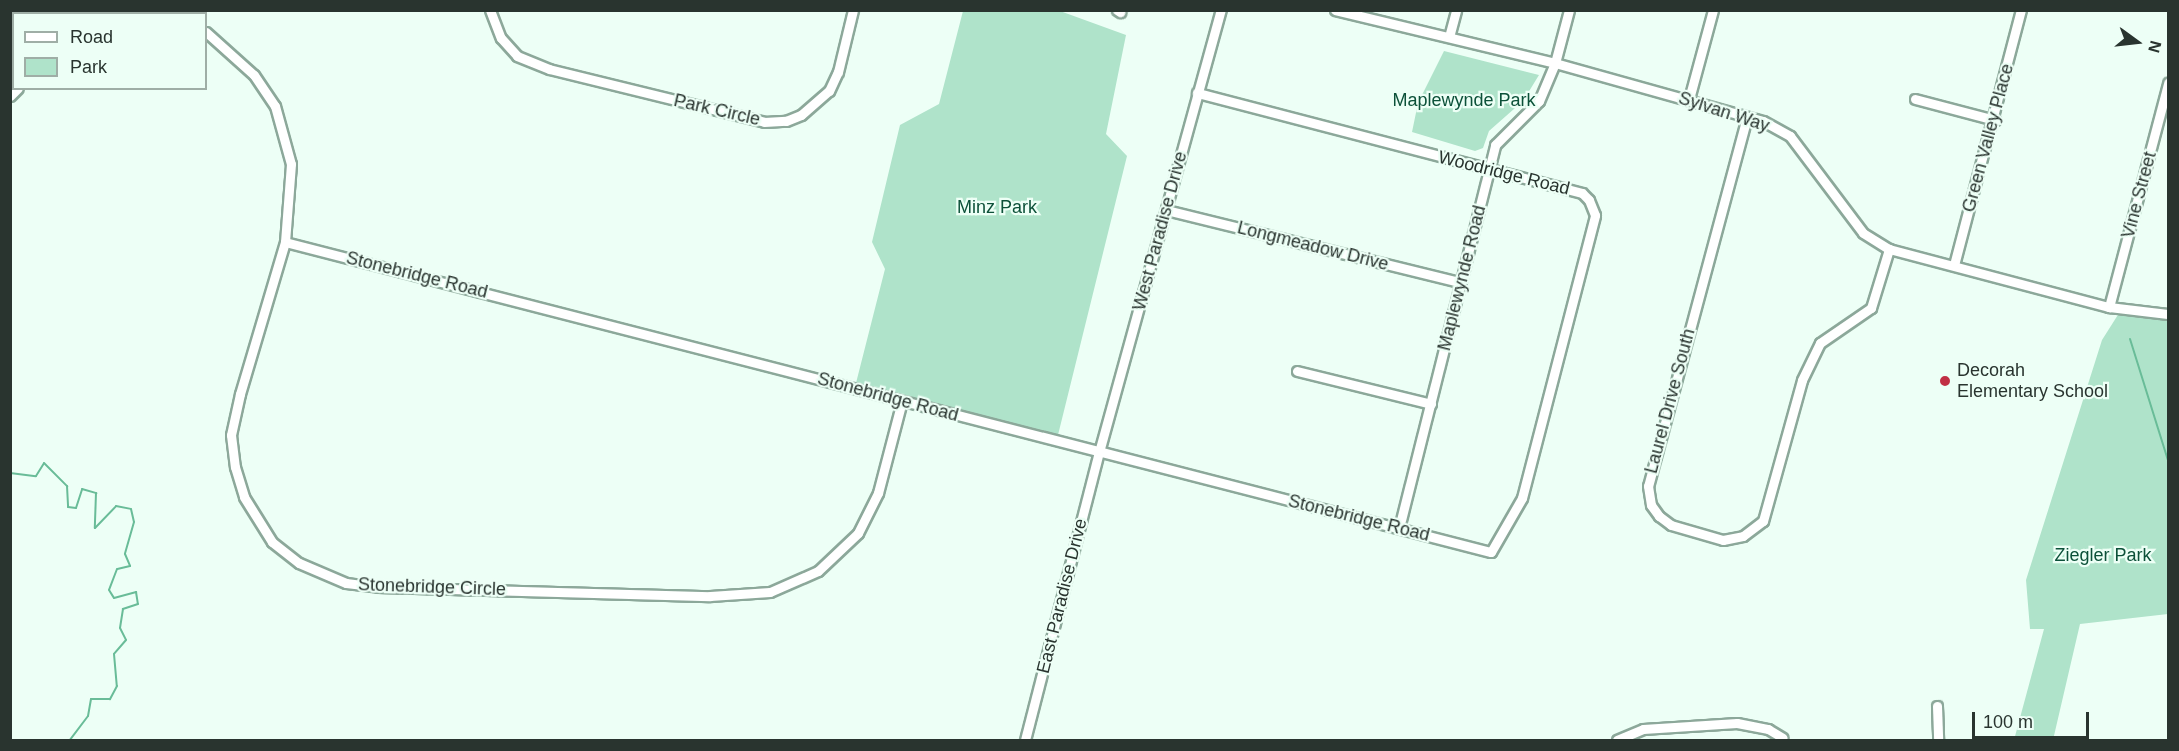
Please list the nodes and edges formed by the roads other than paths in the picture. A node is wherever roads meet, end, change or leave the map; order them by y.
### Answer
1 (490, 10) edge
2 (853, 10) edge
3 (1221, 10) edge
4 (1456, 10) edge
5 (1569, 10) edge
6 (1713, 10) edge
7 (2021, 10) edge
8 (1339, 11) edge
9 (207, 33) edge
10 (1449, 37) junction
11 (1555, 63) junction
12 (2169, 83) edge
13 (1197, 93) junction
14 (1689, 99) junction
15 (1915, 99) dead end
16 (1748, 117) junction
17 (1995, 120) junction
18 (1490, 170) junction
19 (1166, 210) junction
20 (285, 242) junction
21 (1890, 249) junction
22 (1954, 265) junction
23 (1460, 282) junction
24 (2109, 307) junction
25 (2169, 314) edge
26 (1297, 371) dead end
27 (902, 401) junction
28 (1431, 404) junction
29 (1099, 452) junction
30 (1399, 528) junction
31 (1491, 552) joint
32 (1938, 706) dead end
33 (1783, 738) dead end
34 (1025, 741) edge
35 (1617, 741) edge
36 (1938, 741) edge

1 - 2 street, Park Circle
3 - 13 street, West Paradise Drive
4 - 10 street
5 - 11 street, Maplewynde Road
6 - 14 street
7 - 17 street, Green Valley Place
8 - 10 street, Sylvan Way
9 - 20 street, Stonebridge Circle
10 - 11 street, Sylvan Way
11 - 14 street, Sylvan Way
11 - 18 street, Maplewynde Road
12 - 24 street, Vine Street
13 - 18 street, Woodridge Road
13 - 19 street, West Paradise Drive
14 - 16 street, Sylvan Way
15 - 17 street
16 - 21 street, Sylvan Way
16 - 21 street, Laurel Drive South
17 - 22 street, Green Valley Place
18 - 23 street, Maplewynde Road
18 - 31 street, Woodridge Road
19 - 23 street, Longmeadow Drive
19 - 29 street, West Paradise Drive
20 - 27 street, Stonebridge Road
20 - 27 street, Stonebridge Circle
21 - 22 street, Sylvan Way
22 - 24 street, Sylvan Way
23 - 28 street, Maplewynde Road
24 - 25 street, Sylvan Way
26 - 28 street
27 - 29 street, Stonebridge Road
28 - 30 street, Maplewynde Road
29 - 30 street, Stonebridge Road
29 - 34 street, East Paradise Drive
30 - 31 street, Stonebridge Road
32 - 36 street
33 - 35 street

